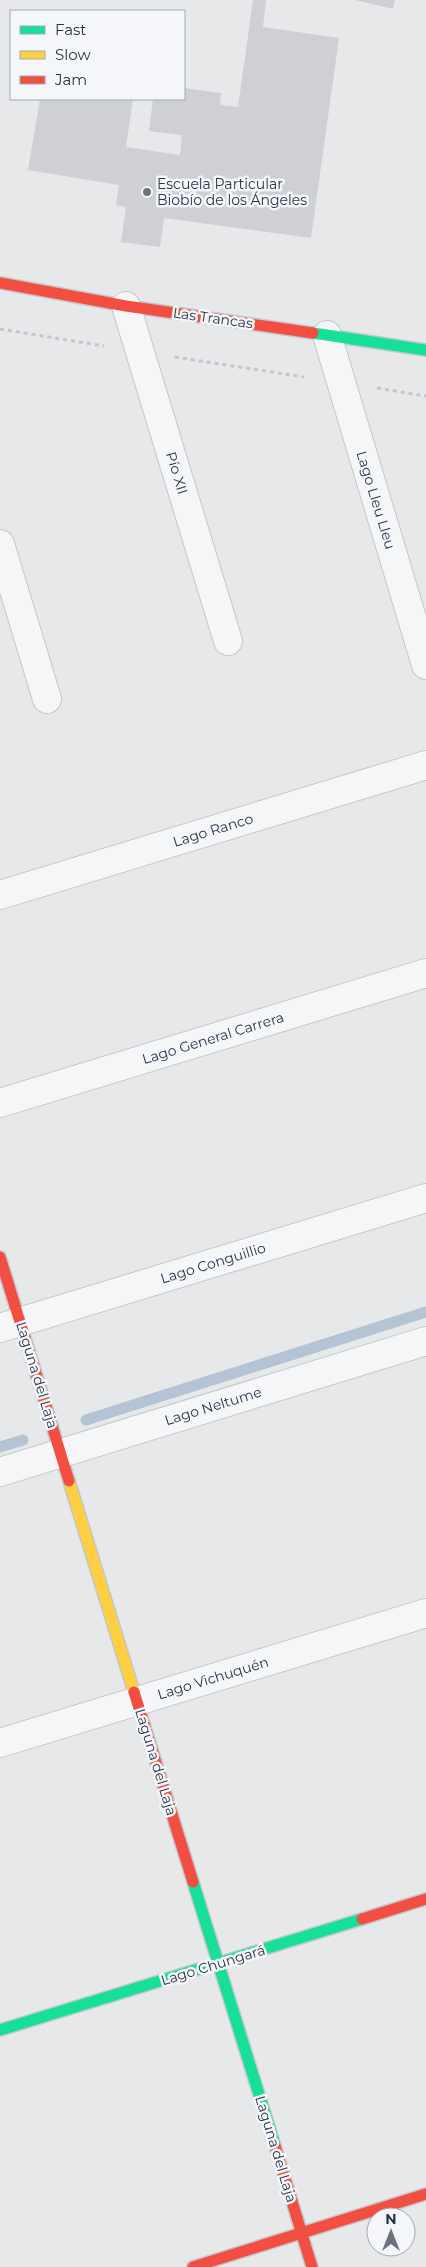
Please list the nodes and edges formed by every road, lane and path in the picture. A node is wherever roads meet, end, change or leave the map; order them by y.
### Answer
1 (0, 283) edge
2 (126, 306) junction
3 (0, 329) edge
4 (326, 335) junction
5 (426, 350) edge
6 (140, 351) junction
7 (340, 383) junction
8 (426, 396) edge
9 (0, 544) edge
10 (228, 641) dead end
11 (426, 665) edge
12 (47, 699) dead end
13 (426, 765) edge
14 (0, 895) edge
15 (426, 972) edge
16 (0, 1103) edge
17 (426, 1198) edge
18 (0, 1257) edge
19 (10, 1325) edge
20 (426, 1341) edge
21 (61, 1453) junction
22 (0, 1472) edge
23 (426, 1612) edge
24 (137, 1701) junction
25 (0, 1743) edge
26 (426, 1899) edge
27 (218, 1963) junction
28 (0, 2030) edge
29 (426, 2194) edge
30 (302, 2233) junction
31 (193, 2267) edge
32 (312, 2267) edge

1 - 2 street, Las Trancas
2 - 4 street, Las Trancas
2 - 6 street, Pío XII
3 - 6 path
4 - 5 street, Las Trancas
4 - 7 street, Lago Lleu Lleu
6 - 7 path
6 - 10 street, Pío XII
7 - 8 path
7 - 11 street, Lago Lleu Lleu
9 - 12 street
13 - 14 street, Lago Ranco
15 - 16 street, Lago General Carrera
17 - 19 street, Lago Conguillio
18 - 19 street, Laguna del Laja
19 - 21 street, Laguna del Laja
20 - 21 street, Lago Neltume
21 - 22 street, Lago Neltume
21 - 24 street, Laguna del Laja
23 - 24 street, Lago Vichuquén
24 - 25 street, Lago Vichuquén
24 - 27 street, Laguna del Laja
26 - 27 street, Lago Chungará
27 - 28 street, Lago Chungará
27 - 30 street, Laguna del Laja
29 - 30 street
30 - 31 street
30 - 32 street, Laguna del Laja

